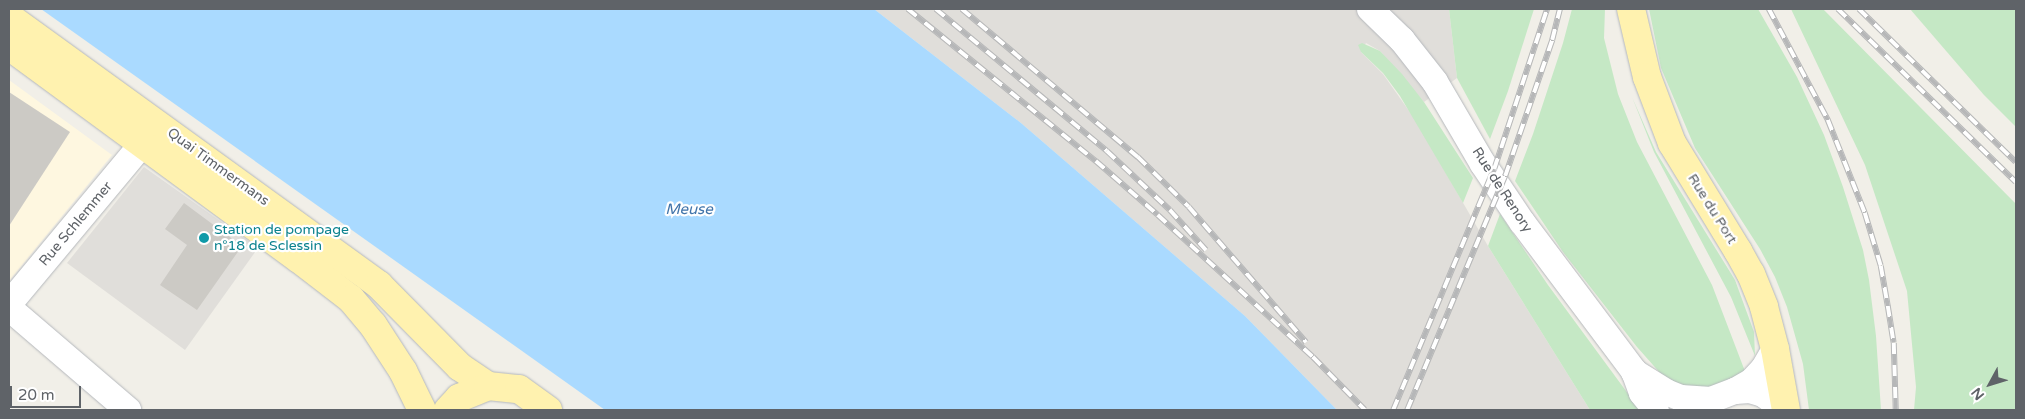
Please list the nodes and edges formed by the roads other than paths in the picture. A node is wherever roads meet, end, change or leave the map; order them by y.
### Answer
1 (1370, 9) edge
2 (1631, 9) edge
3 (9, 16) edge
4 (9, 46) edge
5 (143, 143) junction
6 (9, 306) edge
7 (1775, 349) junction
8 (1634, 372) junction
9 (488, 386) junction
10 (1735, 391) junction
11 (128, 410) edge
12 (422, 410) edge
13 (448, 410) edge
14 (548, 410) edge
15 (1656, 410) edge
16 (1785, 410) edge

1 - 8 street, Rue de Renory
2 - 7 main road, Rue du Port
3 - 9 main road, Quai Timmermans
4 - 5 main road, Quai Timmermans
5 - 6 street, Rue Schlemmer
5 - 12 main road, Quai Timmermans
6 - 11 street
7 - 10 street, Rue de Renory
7 - 16 main road, Rue du Port
8 - 10 street, Rue de Renory
8 - 15 street, Rue de Renory
9 - 13 main road
9 - 14 main road
10 - 16 street, Rue de Renory

